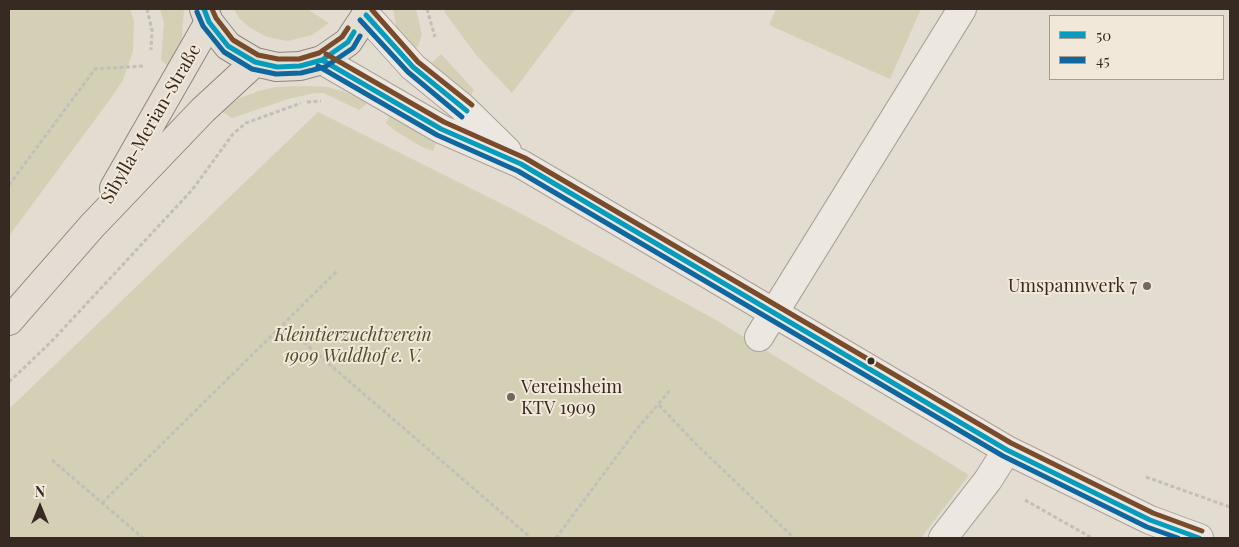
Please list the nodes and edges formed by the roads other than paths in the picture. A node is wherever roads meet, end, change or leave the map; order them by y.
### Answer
1 (962, 9) edge
2 (367, 12) edge
3 (207, 15) edge
4 (322, 60) junction
5 (255, 62) junction
6 (521, 164) junction
7 (92, 226) junction
8 (773, 314) junction
9 (9, 321) edge
10 (758, 337) dead end
11 (1007, 450) junction
12 (944, 538) edge
13 (1199, 538) edge

1 - 8 street
2 - 4 main road
2 - 6 street
3 - 5 main road
3 - 7 main road, Sibylla-Merian-Straße
4 - 5 main road
4 - 6 street
5 - 7 main road, Sibylla-Merian-Straße
6 - 8 street
7 - 9 main road, Sibylla-Merian-Straße
8 - 10 street
8 - 11 street
11 - 12 street
11 - 13 street

